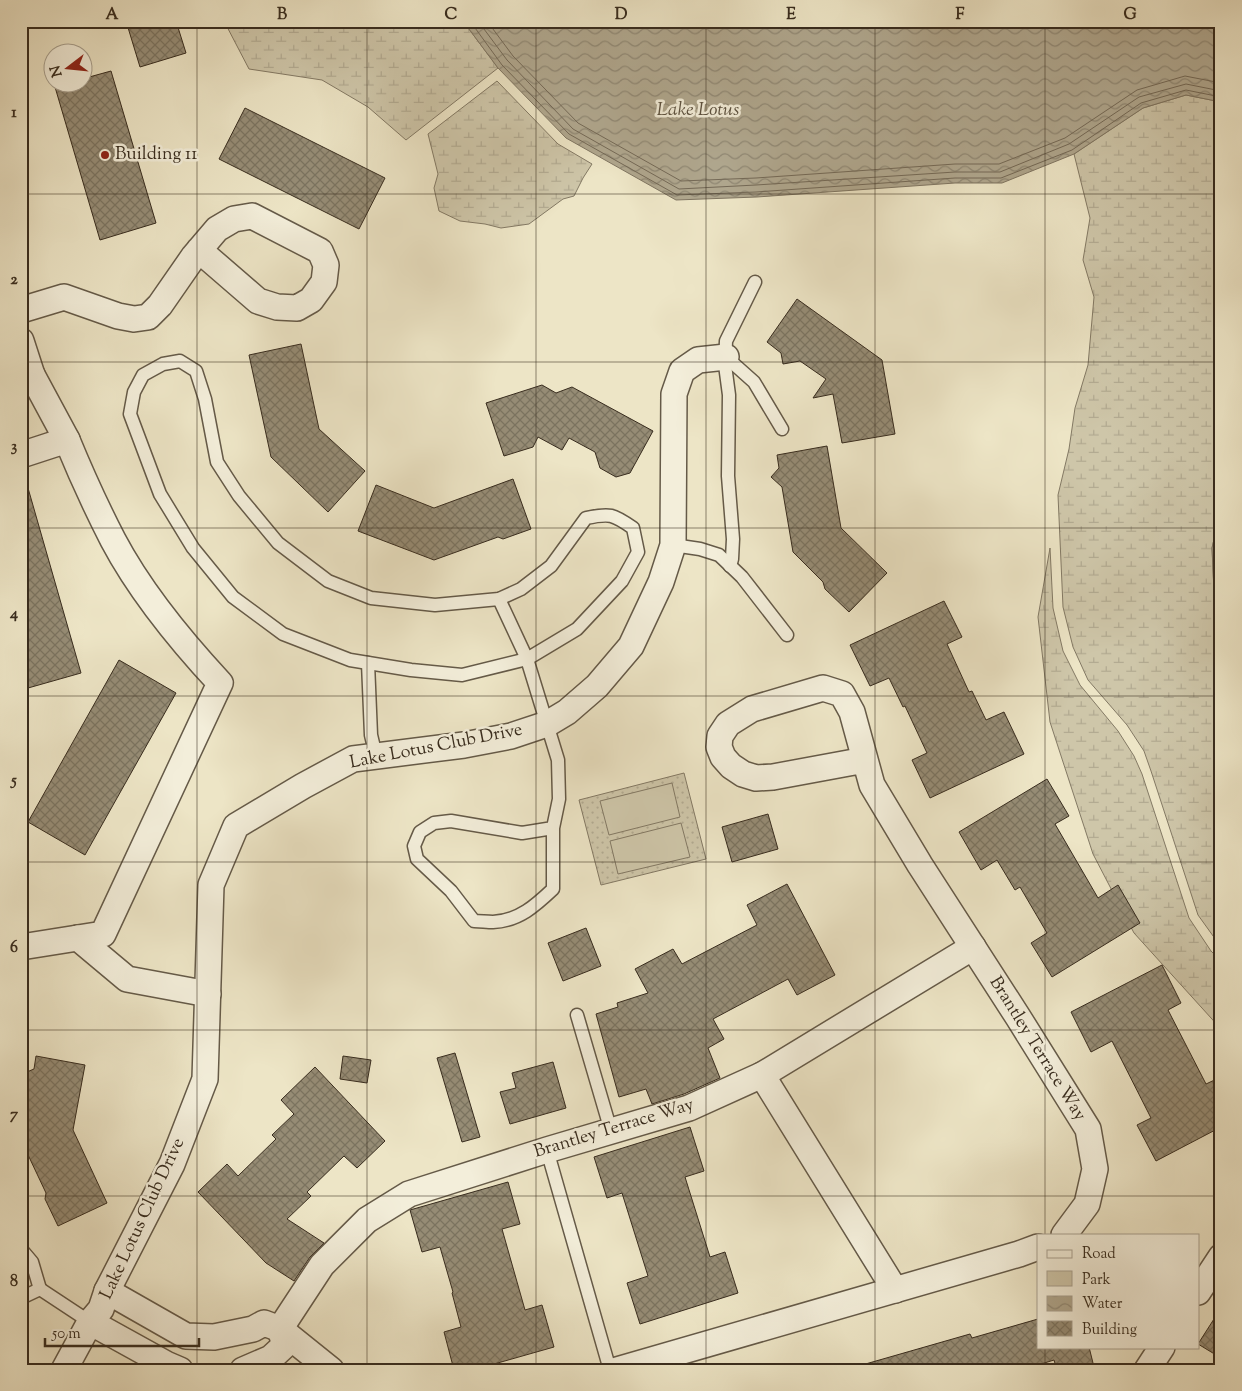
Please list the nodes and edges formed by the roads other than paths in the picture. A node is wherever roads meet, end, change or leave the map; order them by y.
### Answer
1 (199, 250) junction
2 (755, 282) dead end
3 (21, 310) edge
4 (21, 342) edge
5 (726, 357) junction
6 (27, 377) edge
7 (782, 429) dead end
8 (67, 440) junction
9 (21, 455) edge
10 (673, 545) junction
11 (730, 566) junction
12 (499, 599) junction
13 (787, 635) dead end
14 (527, 660) junction
15 (368, 663) junction
16 (547, 724) junction
17 (376, 756) junction
18 (865, 760) junction
19 (554, 828) junction
20 (78, 938) junction
21 (21, 947) edge
22 (973, 947) junction
23 (208, 994) junction
24 (577, 1015) dead end
25 (762, 1075) junction
26 (611, 1131) junction
27 (547, 1150) junction
28 (1065, 1234) edge
29 (1037, 1246) edge
30 (21, 1249) edge
31 (1221, 1257) edge
32 (40, 1289) junction
33 (1200, 1289) edge
34 (895, 1290) junction
35 (107, 1291) junction
36 (21, 1298) edge
37 (90, 1322) junction
38 (280, 1328) junction
39 (1161, 1348) edge
40 (64, 1370) edge
41 (180, 1370) edge
42 (244, 1370) edge
43 (332, 1370) edge
44 (610, 1370) edge
45 (617, 1370) edge
46 (1147, 1370) edge

1 - 1 street
1 - 3 street
2 - 5 lane
4 - 6 street
5 - 7 lane
5 - 10 street, Lake Lotus Club Drive
5 - 11 lane
6 - 8 street
8 - 9 street
8 - 20 street
10 - 11 lane
10 - 16 street, Lake Lotus Club Drive
11 - 13 lane
12 - 14 lane
12 - 14 lane
12 - 15 lane
14 - 15 lane
14 - 16 lane
15 - 17 lane
16 - 17 street, Lake Lotus Club Drive
16 - 19 lane
17 - 23 street, Lake Lotus Club Drive
18 - 18 street, Brantley Terrace Way
18 - 22 street, Brantley Terrace Way
19 - 19 lane
20 - 21 street
20 - 23 street
22 - 25 street, Brantley Terrace Way
22 - 28 street, Brantley Terrace Way
23 - 35 street, Lake Lotus Club Drive
24 - 26 lane
25 - 26 street, Brantley Terrace Way
25 - 34 street
26 - 27 street, Brantley Terrace Way
27 - 38 street, Brantley Terrace Way
27 - 44 lane
29 - 34 street
30 - 32 lane
31 - 33 street
32 - 36 lane
32 - 37 lane
34 - 45 street
35 - 37 street, Lake Lotus Club Drive
35 - 38 street
37 - 40 street, Lake Lotus Club Drive
37 - 41 street
38 - 42 street
38 - 43 street
39 - 46 street

